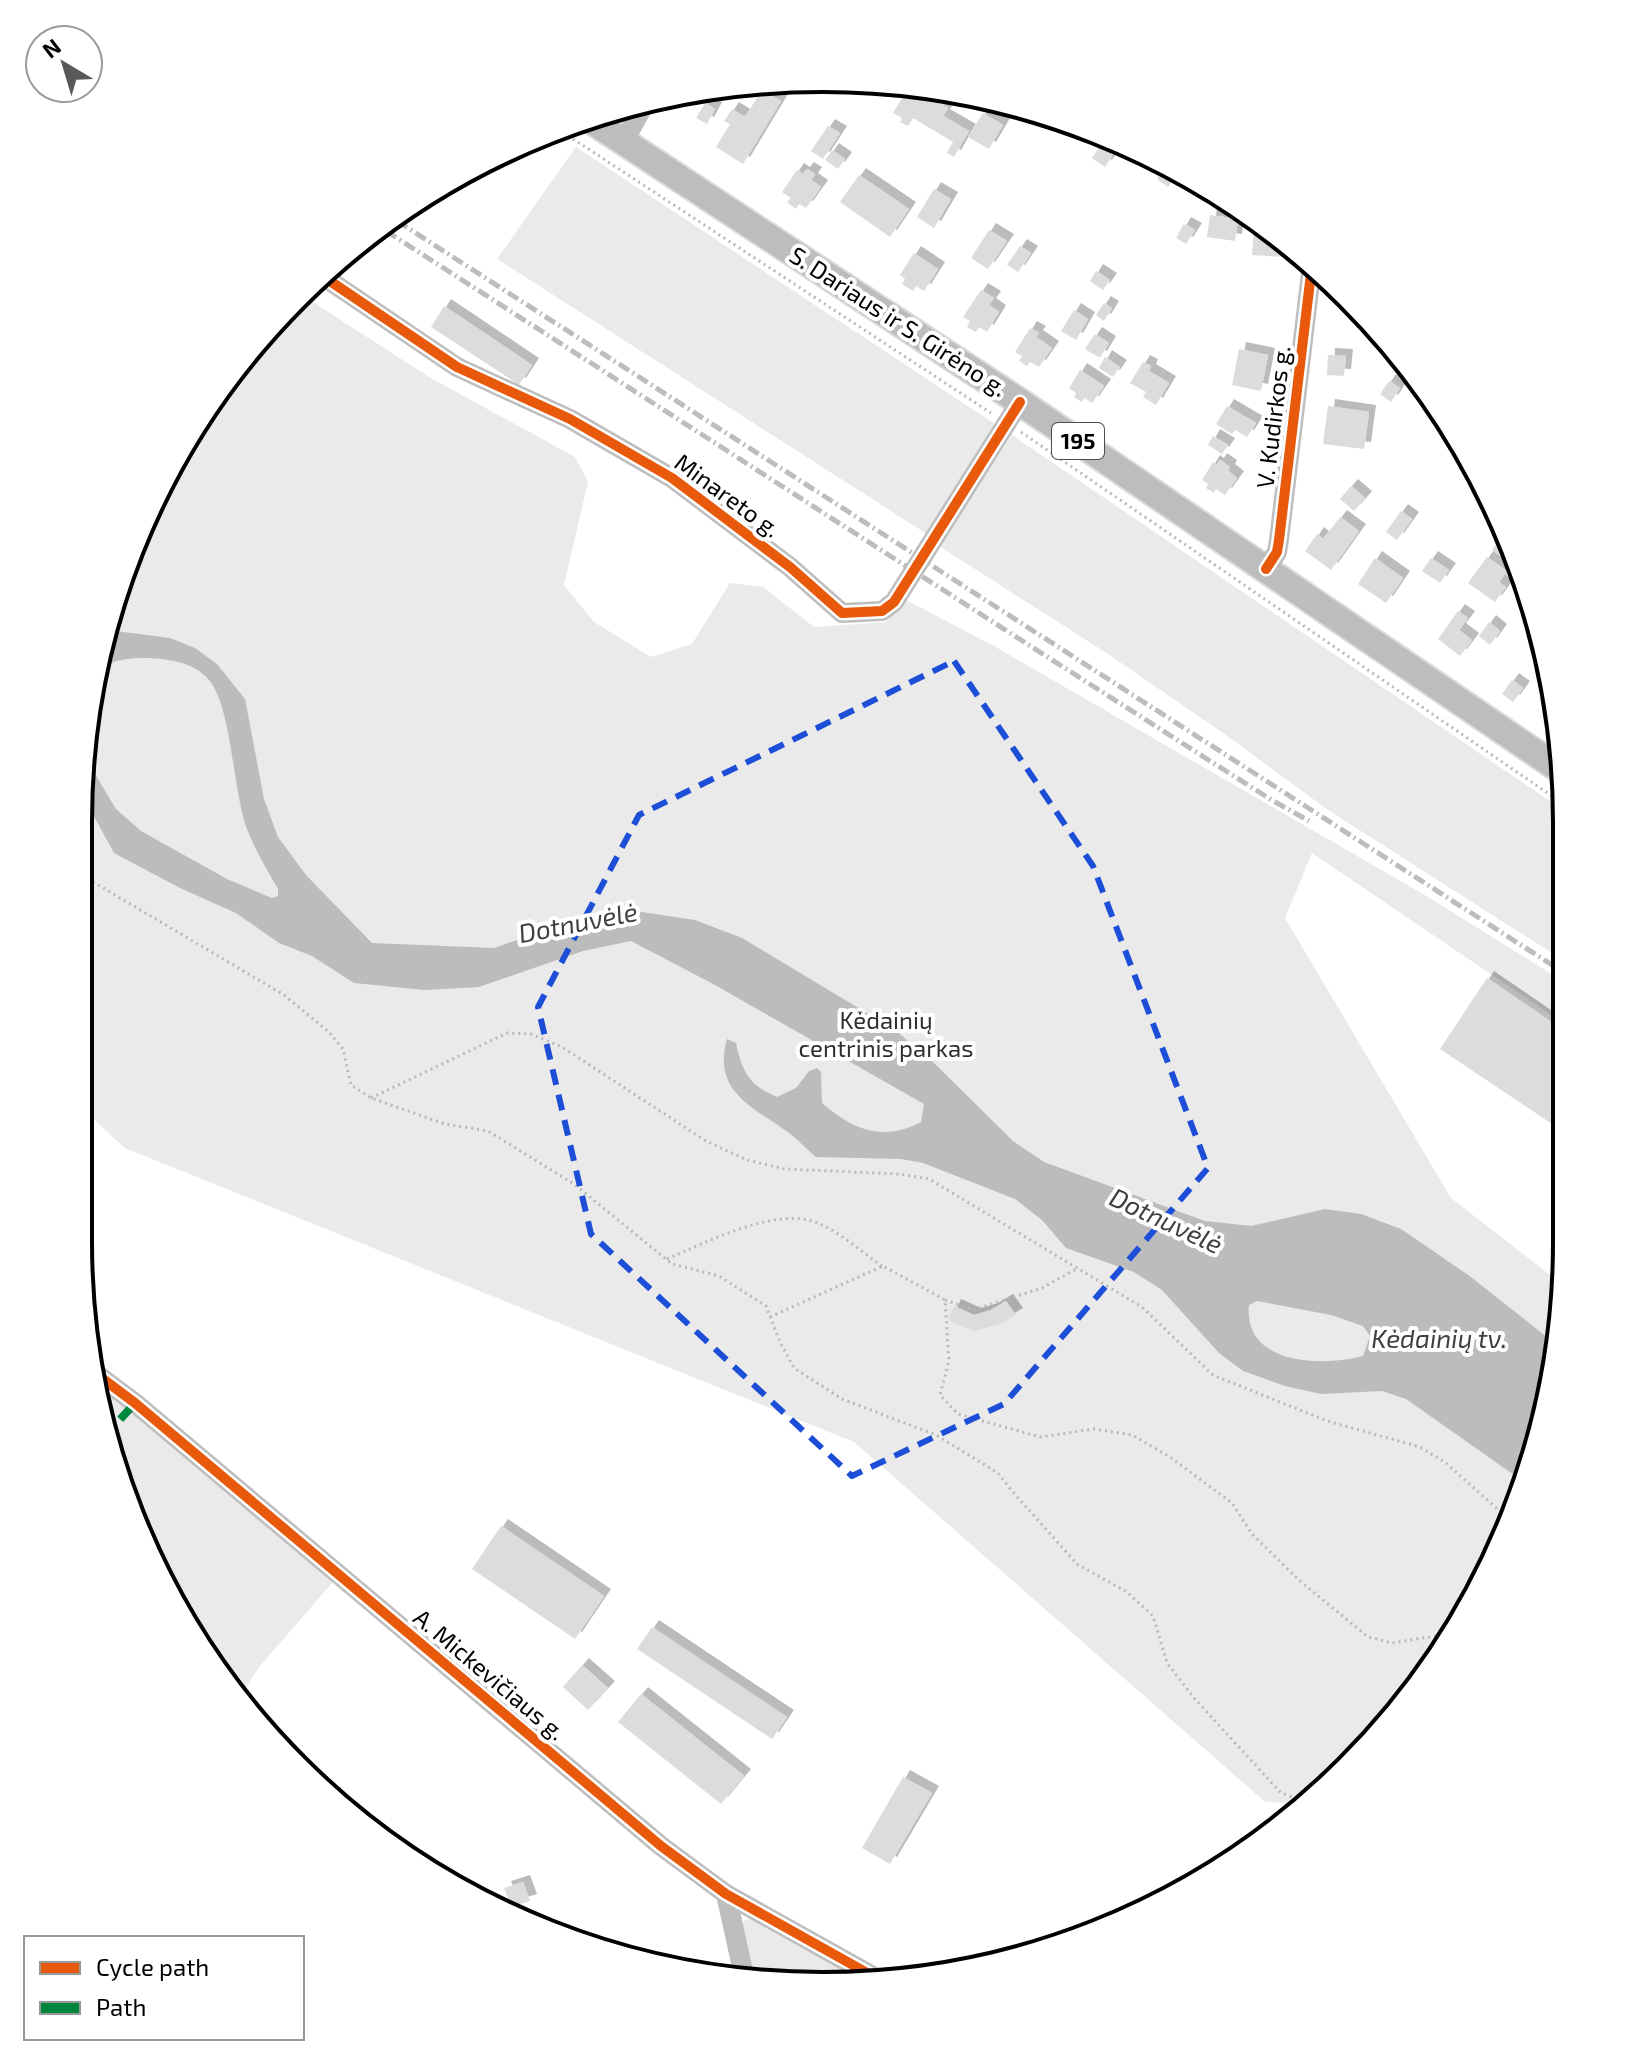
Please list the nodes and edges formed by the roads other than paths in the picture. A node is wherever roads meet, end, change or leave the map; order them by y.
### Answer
1 (638, 116) edge
2 (602, 127) edge
3 (624, 141) junction
4 (1310, 279) edge
5 (331, 282) edge
6 (1014, 412) junction
7 (1266, 569) junction
8 (1550, 763) edge
9 (106, 1381) edge
10 (726, 1894) junction
11 (742, 1967) edge
12 (862, 1970) edge

1 - 3 street
2 - 3 main road, S. Dariaus ir S. Girėno g. / 195
3 - 6 main road, S. Dariaus ir S. Girėno g. / 195
4 - 7 street, V. Kudirkos g.
5 - 6 street, Minareto g.
6 - 7 main road, S. Dariaus ir S. Girėno g. / 195
7 - 8 main road, S. Dariaus ir S. Girėno g. / 195
9 - 10 street, A. Mickevičiaus g.
10 - 11 street
10 - 12 street, A. Mickevičiaus g.

